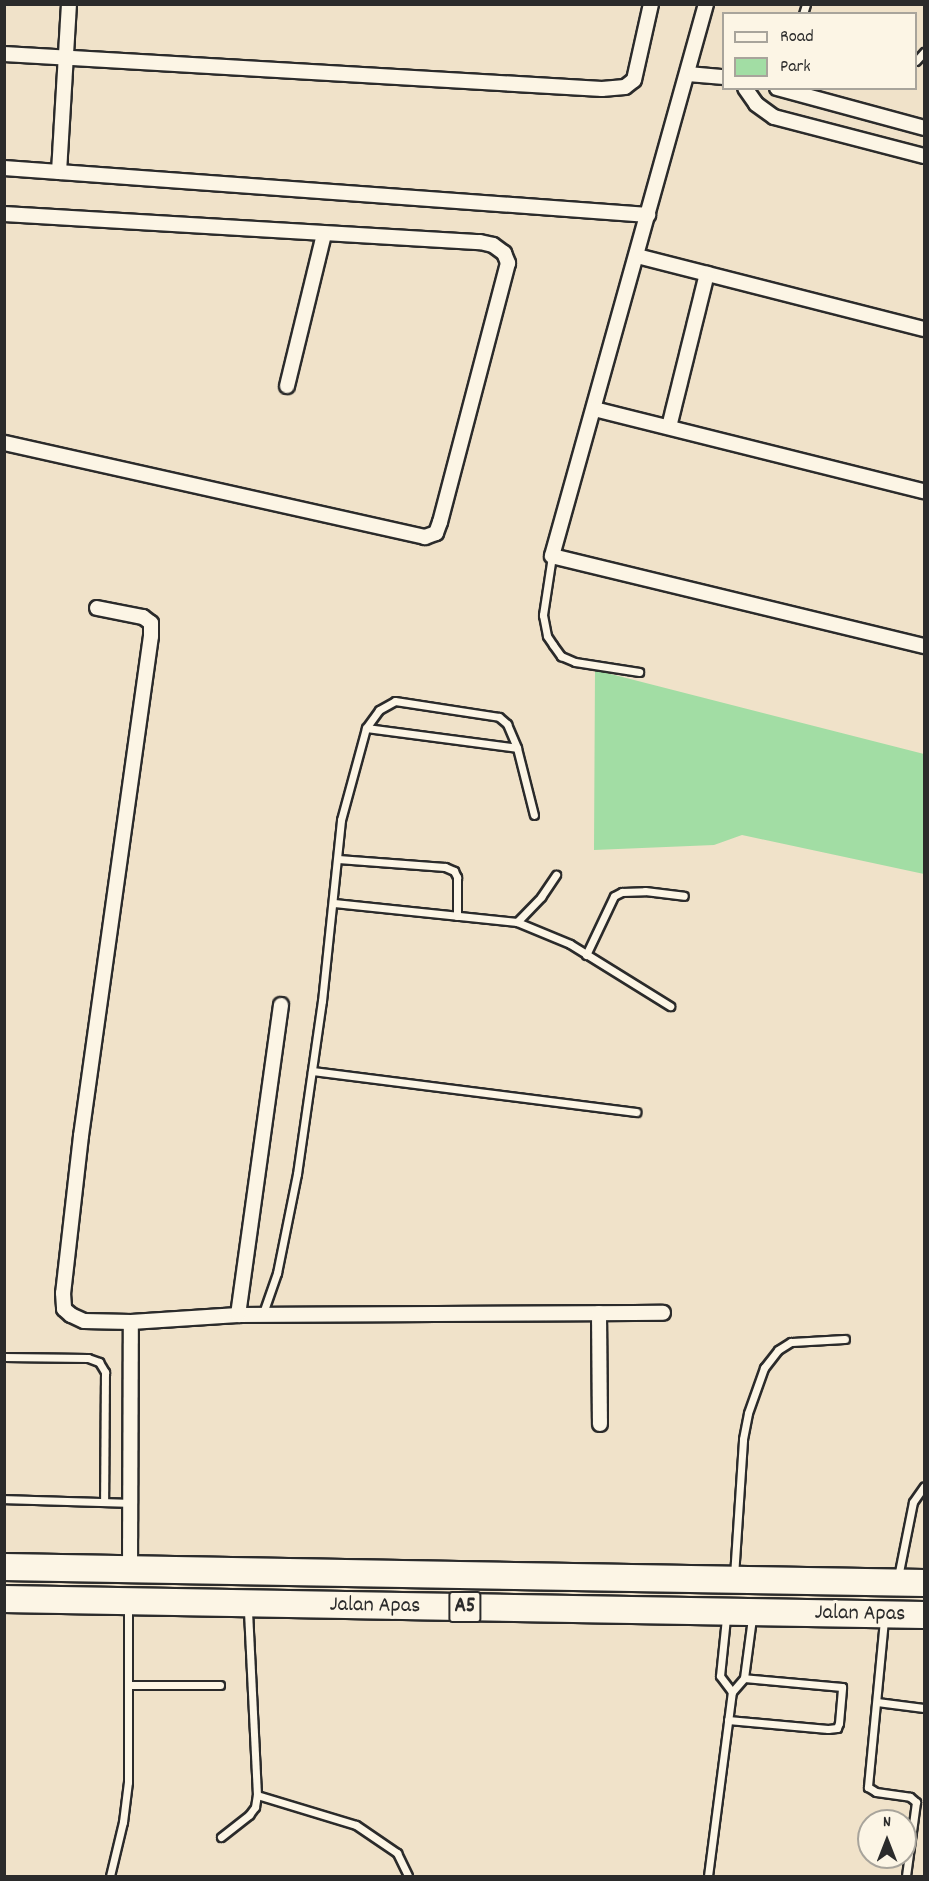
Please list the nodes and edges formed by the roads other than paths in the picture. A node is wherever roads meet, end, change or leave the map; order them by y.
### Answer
1 (69, 4) edge
2 (651, 4) edge
3 (706, 4) edge
4 (4, 54) edge
5 (66, 58) junction
6 (688, 74) junction
7 (722, 77) edge
8 (746, 90) edge
9 (782, 90) edge
10 (924, 128) edge
11 (924, 156) edge
12 (4, 168) edge
13 (59, 172) junction
14 (4, 214) edge
15 (648, 215) junction
16 (324, 234) junction
17 (637, 256) junction
18 (706, 274) junction
19 (924, 329) edge
20 (287, 386) dead end
21 (594, 409) junction
22 (669, 427) junction
23 (4, 443) edge
24 (924, 491) edge
25 (552, 556) junction
26 (98, 608) dead end
27 (924, 646) edge
28 (639, 672) dead end
29 (366, 728) junction
30 (517, 748) junction
31 (534, 815) dead end
32 (338, 859) junction
33 (556, 875) dead end
34 (684, 896) dead end
35 (333, 903) junction
36 (458, 916) junction
37 (517, 921) junction
38 (586, 955) junction
39 (281, 1005) dead end
40 (670, 1006) dead end
41 (312, 1071) junction
42 (636, 1112) dead end
43 (599, 1313) junction
44 (663, 1313) dead end
45 (238, 1315) junction
46 (262, 1316) junction
47 (131, 1322) junction
48 (845, 1339) dead end
49 (4, 1357) edge
50 (600, 1424) dead end
51 (924, 1486) edge
52 (4, 1499) edge
53 (104, 1502) junction
54 (130, 1503) junction
55 (4, 1567) edge
56 (130, 1569) junction
57 (734, 1570) junction
58 (418, 1575) junction
59 (897, 1583) junction
60 (924, 1583) edge
61 (4, 1599) edge
62 (128, 1602) junction
63 (248, 1605) junction
64 (497, 1608) junction
65 (727, 1611) junction
66 (753, 1613) junction
67 (884, 1615) junction
68 (924, 1616) edge
69 (744, 1678) junction
70 (128, 1685) junction
71 (220, 1685) dead end
72 (732, 1692) junction
73 (877, 1702) junction
74 (924, 1708) edge
75 (728, 1720) junction
76 (257, 1795) junction
77 (221, 1837) dead end
78 (110, 1876) edge
79 (408, 1876) edge
80 (708, 1876) edge
81 (906, 1876) edge

1 - 5 street
2 - 5 street
3 - 6 street
4 - 5 street
5 - 13 street
6 - 7 street
6 - 15 street
8 - 11 street
9 - 10 street
12 - 13 street
13 - 15 street
14 - 16 street
15 - 17 street
16 - 20 street
16 - 23 street
17 - 18 street
17 - 21 street
18 - 19 street
18 - 22 street
21 - 22 street
21 - 25 street
22 - 24 street
25 - 27 street
25 - 28 lane
26 - 47 street
29 - 30 lane
29 - 30 lane
29 - 32 lane
30 - 31 lane
32 - 35 lane
32 - 36 lane
33 - 37 lane
34 - 38 lane
35 - 36 lane
35 - 41 lane
36 - 37 lane
37 - 38 lane
38 - 40 lane
39 - 45 street
41 - 42 lane
41 - 46 lane
43 - 44 street
43 - 46 street
43 - 50 street
45 - 46 street
45 - 47 street
47 - 54 street
48 - 57 lane
49 - 53 lane
51 - 59 lane
52 - 53 lane
53 - 54 lane
54 - 56 street
55 - 56 highway, Jalan Apas / A5
56 - 58 highway, Jalan Apas / A5
57 - 58 highway, Jalan Apas / A5
57 - 59 highway, Jalan Apas / A5
58 - 64 highway
59 - 60 highway, Jalan Apas / A5
61 - 62 highway, Jalan Apas / A5
62 - 63 highway, Jalan Apas / A5
62 - 70 lane
63 - 64 highway, Jalan Apas / A5
63 - 76 lane
64 - 65 highway, Jalan Apas / A5
65 - 66 highway, Jalan Apas / A5
65 - 72 lane
66 - 67 highway, Jalan Apas / A5
66 - 69 lane
67 - 68 highway, Jalan Apas / A5
67 - 73 lane
69 - 72 lane
69 - 75 lane
70 - 71 lane
70 - 78 lane
72 - 75 lane
73 - 74 lane
73 - 81 lane
75 - 80 lane
76 - 77 lane
76 - 79 lane

